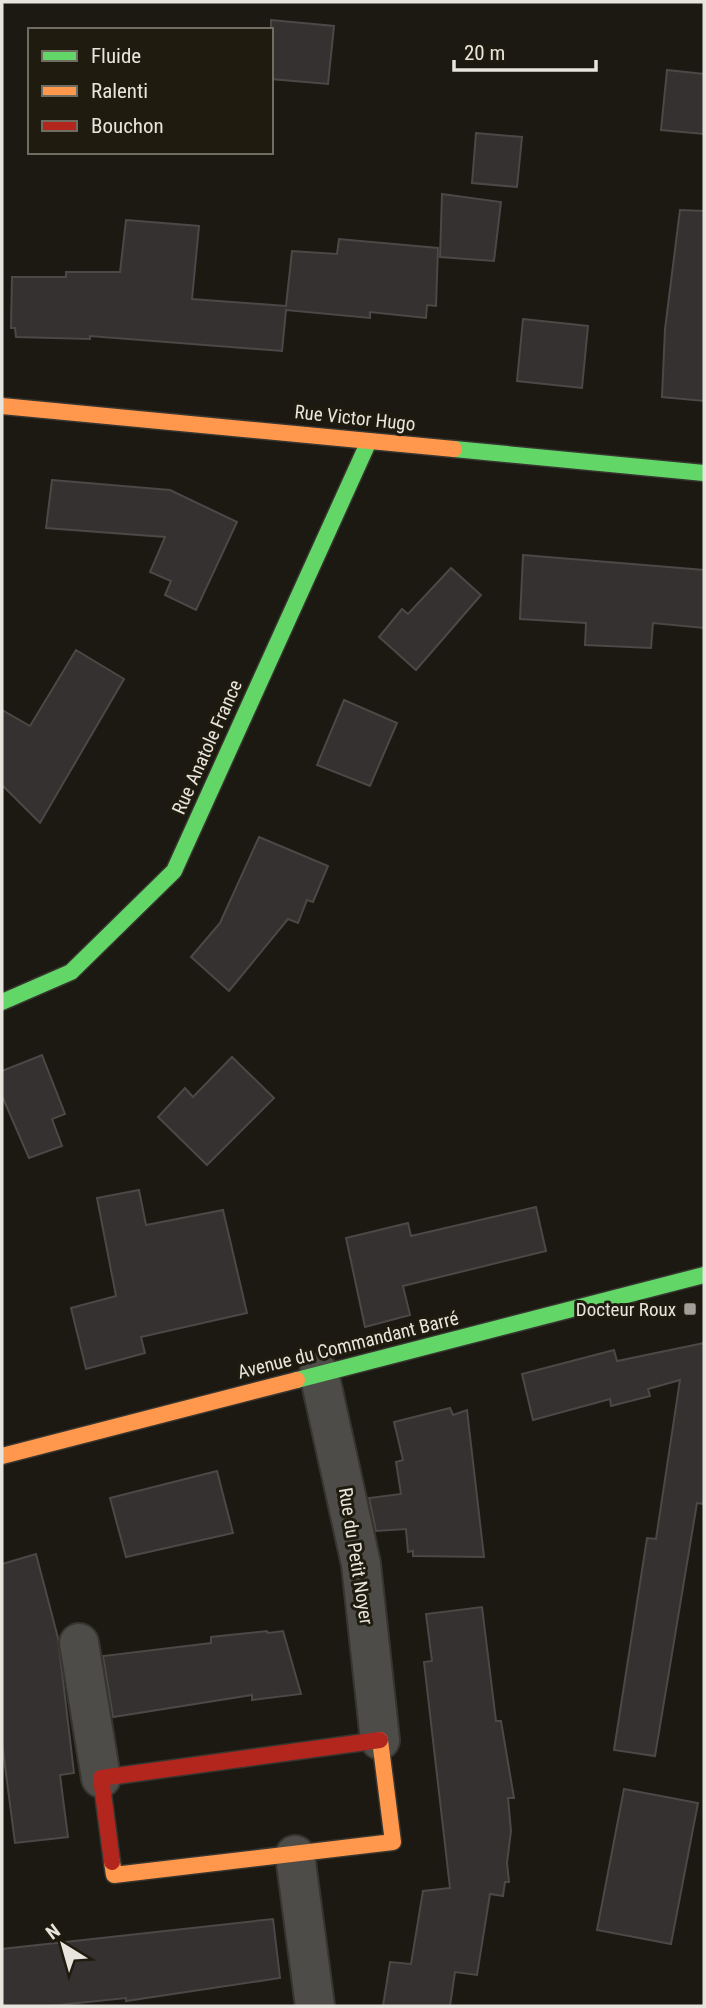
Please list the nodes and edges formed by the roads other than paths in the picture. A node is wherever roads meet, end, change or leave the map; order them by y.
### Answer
1 (2, 405) edge
2 (369, 441) junction
3 (704, 473) edge
4 (2, 1002) edge
5 (704, 1275) edge
6 (319, 1373) junction
7 (2, 1456) edge
8 (79, 1643) dead end
9 (380, 1740) junction
10 (101, 1778) junction
11 (295, 1855) junction
12 (315, 2006) edge

1 - 2 street, Rue Victor Hugo
2 - 3 street, Rue Victor Hugo
2 - 4 street, Rue Anatole France
5 - 6 street, Avenue du Commandant Barré
6 - 7 street, Avenue du Commandant Barré
6 - 9 street, Rue du Petit Noyer
8 - 10 street, Rue du Petit Noyer
9 - 10 street
9 - 11 street, Rue du Petit Noyer
10 - 11 street, Rue du Petit Noyer
11 - 12 street

